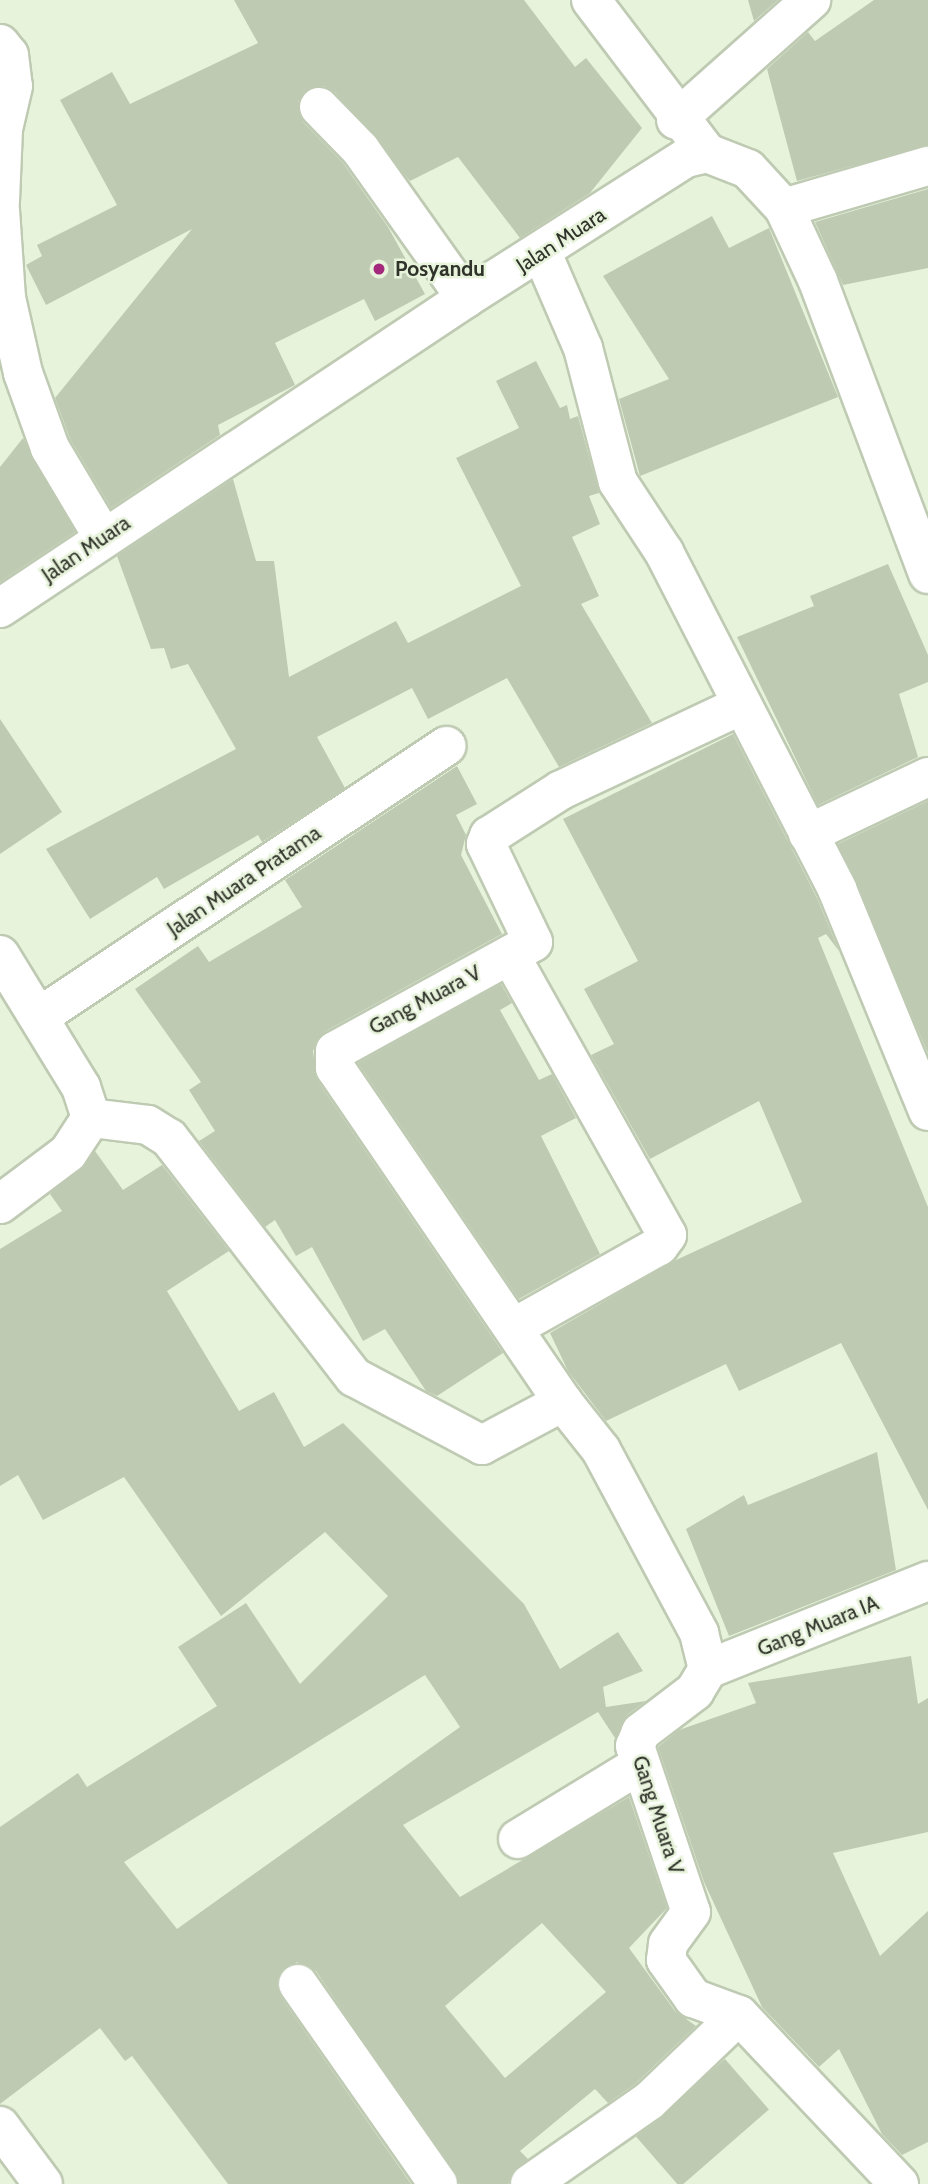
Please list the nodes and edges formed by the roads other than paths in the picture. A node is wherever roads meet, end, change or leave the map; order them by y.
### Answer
1 (591, 0) edge
2 (811, 0) edge
3 (0, 44) edge
4 (318, 107) dead end
5 (676, 120) junction
6 (707, 153) junction
7 (928, 166) edge
8 (0, 202) edge
9 (784, 208) junction
10 (0, 210) edge
11 (542, 254) junction
12 (466, 298) junction
13 (103, 537) junction
14 (924, 553) edge
15 (0, 608) edge
16 (742, 705) junction
17 (447, 746) dead end
18 (928, 777) edge
19 (808, 834) junction
20 (510, 955) junction
21 (0, 956) edge
22 (40, 1016) junction
23 (928, 1111) edge
24 (91, 1118) junction
25 (0, 1204) edge
26 (513, 1328) junction
27 (563, 1402) junction
28 (928, 1581) edge
29 (708, 1669) junction
30 (639, 1765) junction
31 (518, 1839) dead end
32 (298, 1984) dead end
33 (739, 2015) junction
34 (0, 2126) edge
35 (43, 2184) edge
36 (438, 2184) edge
37 (530, 2184) edge
38 (899, 2184) edge

1 - 5 street
2 - 5 street
3 - 8 street
4 - 12 street
5 - 6 street
6 - 9 street
6 - 11 street, Jalan Muara
7 - 9 street
9 - 14 street
10 - 13 street
11 - 12 street, Jalan Muara
11 - 16 street
12 - 13 street, Jalan Muara
13 - 15 street, Jalan Muara
16 - 19 street
16 - 20 street, Gang Muara V
17 - 22 street, Jalan Muara Pratama
18 - 19 street
19 - 23 street
20 - 26 street
20 - 26 street, Gang Muara V
21 - 22 street
22 - 24 street
24 - 25 street
24 - 27 street
26 - 27 street, Gang Muara V
27 - 29 street, Gang Muara V
28 - 29 street, Gang Muara IA
29 - 30 street, Gang Muara V
30 - 31 street
30 - 33 street, Gang Muara V
32 - 36 street
33 - 37 street
33 - 38 street, Gang Muara V
34 - 35 street

